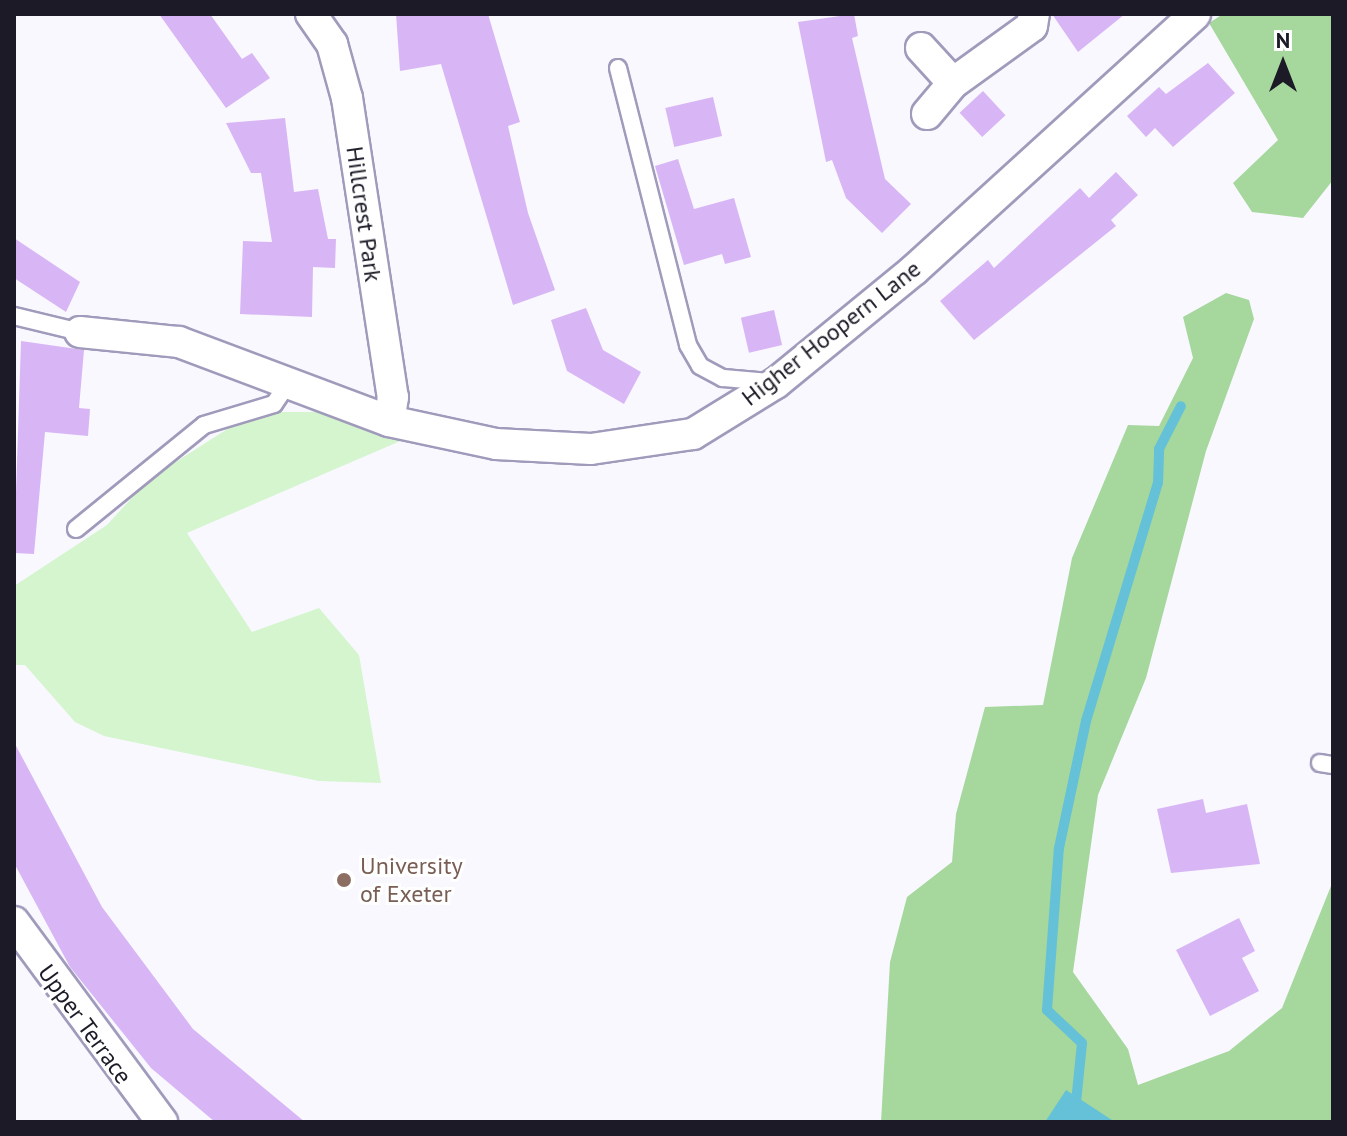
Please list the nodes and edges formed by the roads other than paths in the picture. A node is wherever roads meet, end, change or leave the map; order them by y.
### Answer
1 (311, 14) edge
2 (1034, 14) edge
3 (1188, 18) edge
4 (921, 48) dead end
5 (618, 68) dead end
6 (953, 83) junction
7 (927, 114) dead end
8 (14, 316) edge
9 (80, 332) joint
10 (290, 380) junction
11 (776, 383) junction
12 (389, 421) junction
13 (76, 529) dead end
14 (14, 922) edge
15 (162, 1122) edge

1 - 12 street, Hillcrest Park
2 - 6 street
3 - 11 street, Higher Hoopern Lane
4 - 6 street
5 - 11 lane
6 - 7 street
8 - 9 lane
9 - 10 street, Higher Hoopern Lane
10 - 12 street, Higher Hoopern Lane
10 - 13 lane
11 - 12 street, Higher Hoopern Lane
14 - 15 street, Upper Terrace

